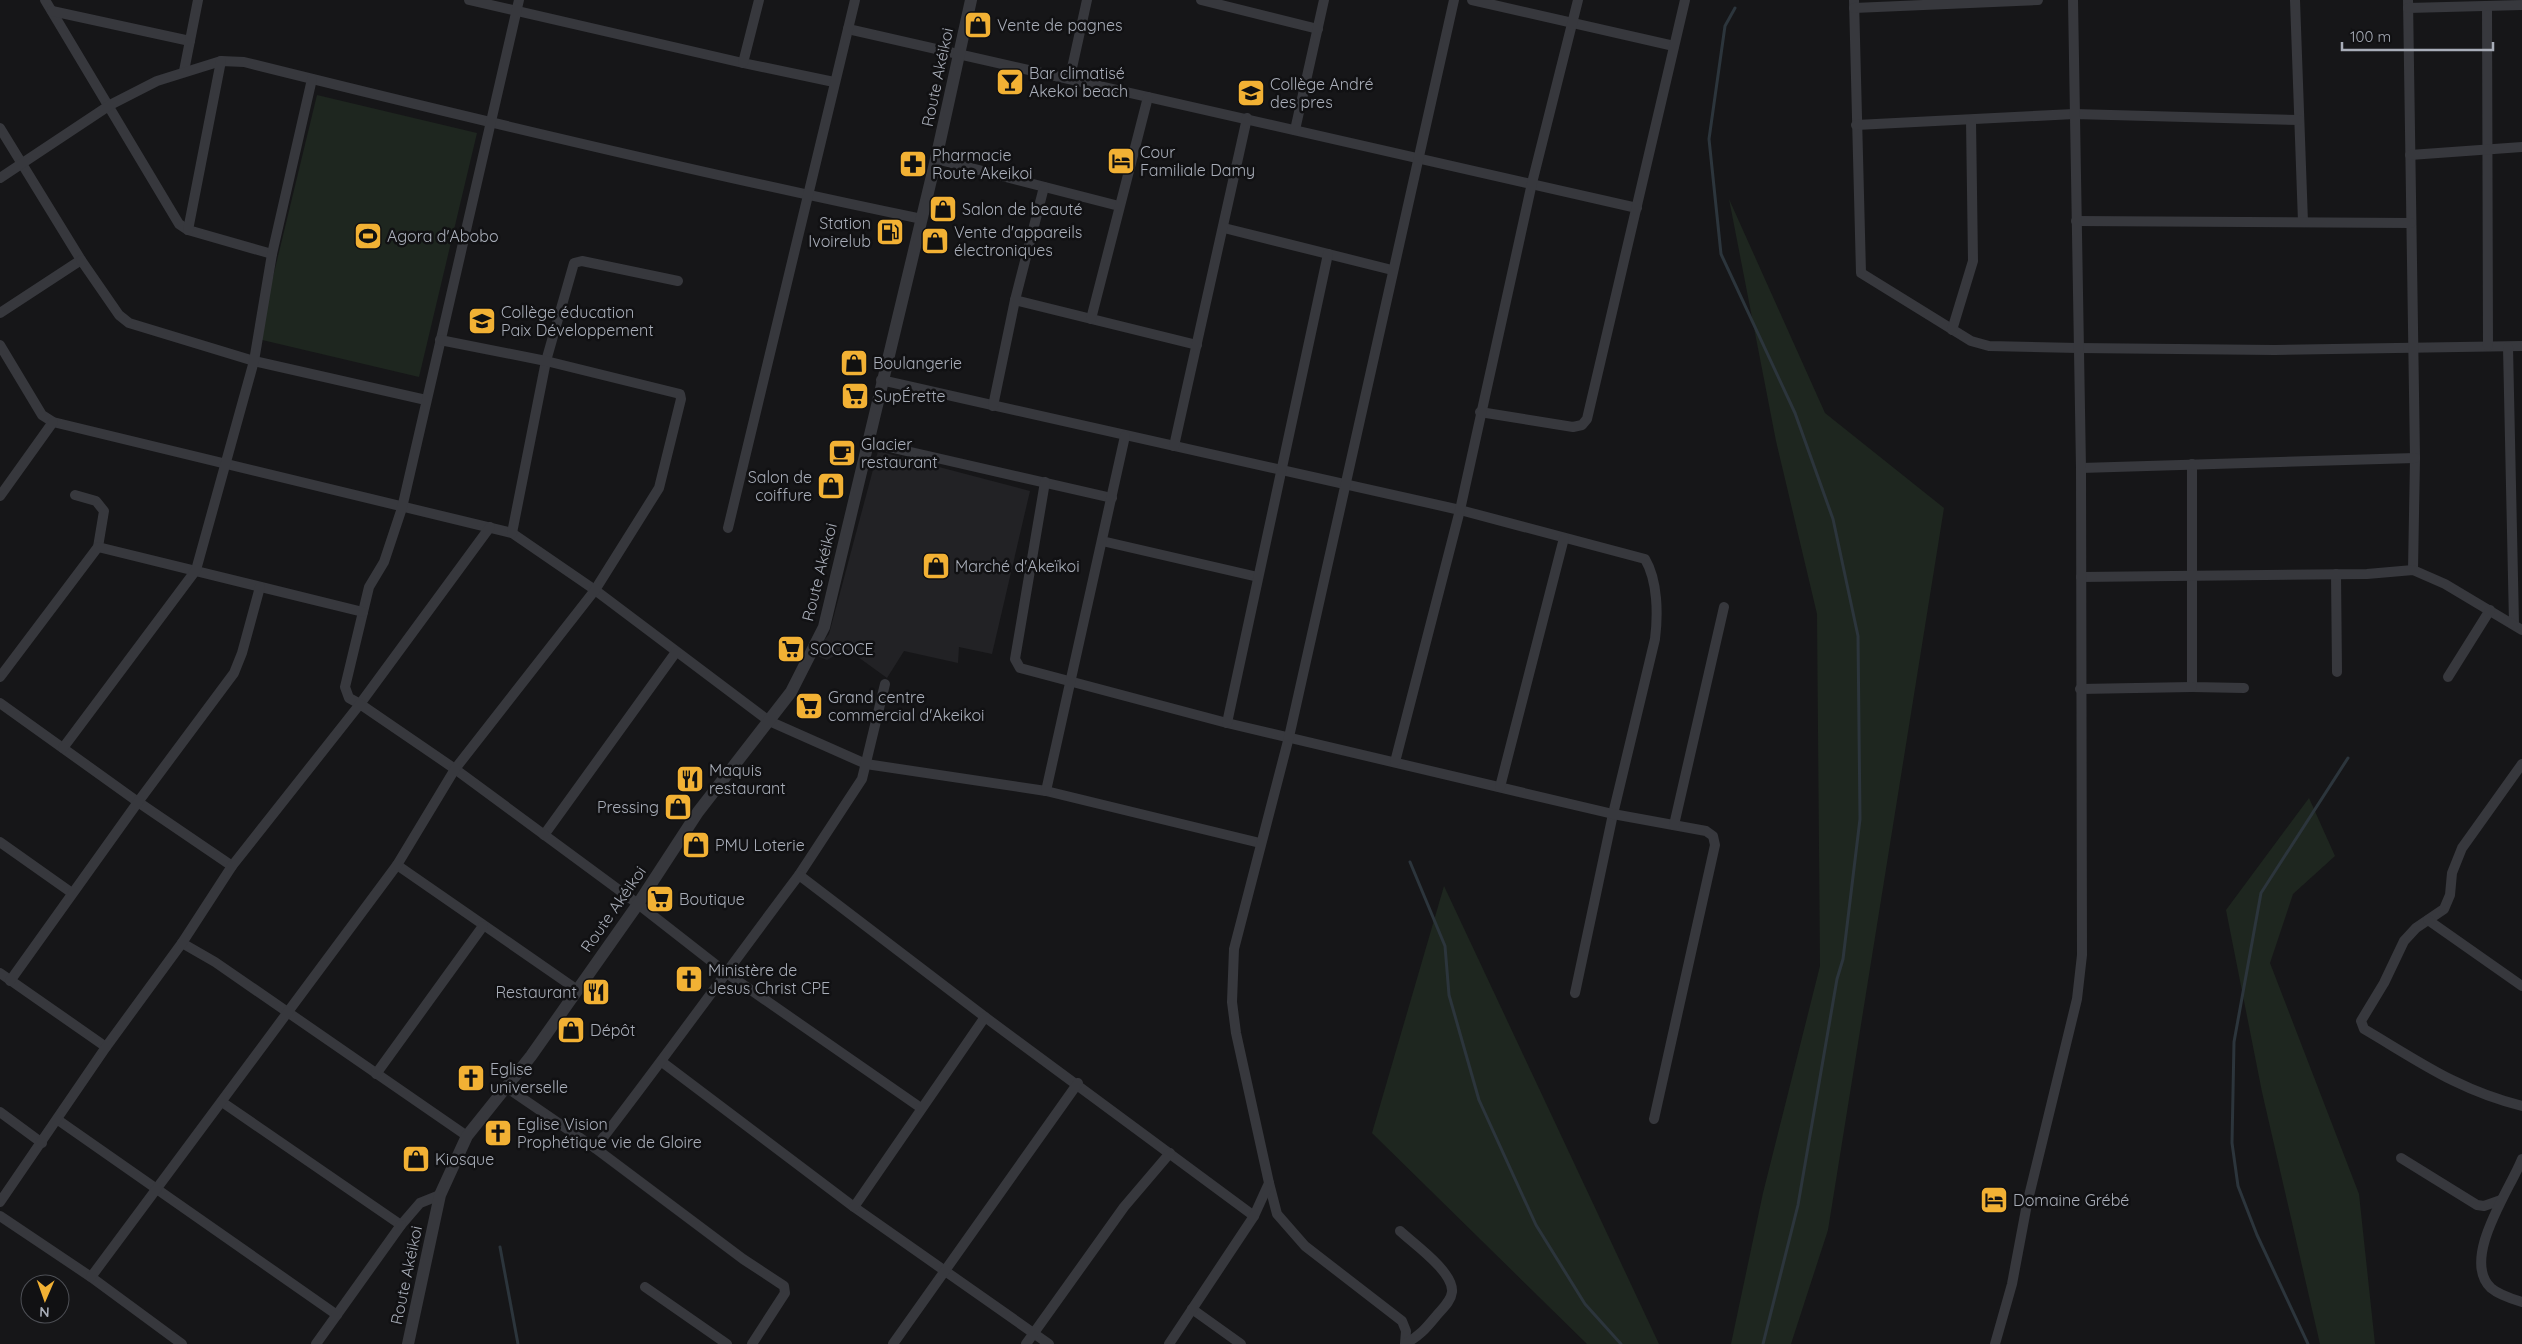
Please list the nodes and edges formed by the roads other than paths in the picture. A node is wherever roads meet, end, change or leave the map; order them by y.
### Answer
1 (45, 0) edge
2 (198, 0) edge
3 (469, 0) edge
4 (759, 0) edge
5 (855, 0) edge
6 (971, 0) edge
7 (1087, 0) edge
8 (1201, 0) edge
9 (1324, 0) edge
10 (1454, 0) edge
11 (1472, 0) edge
12 (1578, 0) edge
13 (1685, 0) edge
14 (2038, 0) edge
15 (2073, 0) edge
16 (2295, 0) edge
17 (1854, 4) edge
18 (2408, 4) edge
19 (2522, 4) edge
20 (518, 5) edge
21 (2487, 6) junction
22 (52, 12) junction
23 (1571, 22) junction
24 (848, 28) junction
25 (1318, 29) junction
26 (190, 41) junction
27 (1674, 46) junction
28 (959, 52) junction
29 (221, 61) junction
30 (743, 63) junction
31 (184, 72) junction
32 (1070, 77) junction
33 (312, 79) junction
34 (834, 82) junction
35 (1148, 97) junction
36 (110, 105) junction
37 (2074, 114) junction
38 (1247, 118) junction
39 (1971, 120) junction
40 (2300, 120) junction
41 (492, 123) junction
42 (1856, 125) junction
43 (0, 128) edge
44 (1294, 130) junction
45 (2522, 147) edge
46 (2488, 149) junction
47 (2410, 155) junction
48 (1417, 159) junction
49 (936, 160) junction
50 (23, 164) junction
51 (0, 178) edge
52 (1532, 183) junction
53 (1044, 187) junction
54 (807, 195) junction
55 (1119, 206) junction
56 (1637, 208) junction
57 (922, 219) junction
58 (2076, 221) junction
59 (2303, 222) junction
60 (2411, 223) junction
61 (1224, 228) junction
62 (188, 230) junction
63 (272, 254) junction
64 (1328, 254) junction
65 (81, 260) junction
66 (1392, 270) junction
67 (678, 281) dead end
68 (1015, 300) junction
69 (0, 314) edge
70 (1091, 319) junction
71 (1952, 330) junction
72 (440, 340) junction
73 (1197, 345) junction
74 (0, 346) edge
75 (2488, 346) junction
76 (2522, 346) edge
77 (2413, 347) junction
78 (2508, 347) junction
79 (2078, 348) junction
80 (254, 361) junction
81 (546, 361) junction
82 (881, 380) junction
83 (426, 400) junction
84 (993, 406) junction
85 (1480, 412) junction
86 (54, 422) junction
87 (1125, 436) junction
88 (2511, 439) junction
89 (2522, 439) edge
90 (867, 442) junction
91 (1174, 446) junction
92 (2415, 458) junction
93 (2192, 464) junction
94 (227, 465) junction
95 (2081, 468) junction
96 (1280, 470) junction
97 (1044, 482) junction
98 (1344, 485) junction
99 (75, 495) dead end
100 (0, 496) edge
101 (1112, 498) junction
102 (402, 508) junction
103 (1460, 510) junction
104 (490, 527) junction
105 (728, 528) dead end
106 (512, 533) junction
107 (1564, 538) junction
108 (1102, 541) junction
109 (98, 547) junction
110 (196, 570) junction
111 (2413, 570) junction
112 (2336, 574) junction
113 (2191, 575) junction
114 (1258, 577) junction
115 (2081, 577) junction
116 (260, 587) junction
117 (595, 590) junction
118 (2522, 596) edge
119 (1724, 607) dead end
120 (2514, 609) junction
121 (2490, 610) junction
122 (363, 612) junction
123 (2518, 627) edge
124 (676, 652) junction
125 (2336, 672) dead end
126 (2448, 676) dead end
127 (0, 677) edge
128 (1072, 683) junction
129 (885, 684) dead end
130 (2192, 687) junction
131 (2244, 688) dead end
132 (2080, 689) junction
133 (0, 703) edge
134 (360, 704) junction
135 (769, 721) junction
136 (1227, 723) junction
137 (1289, 737) junction
138 (63, 748) junction
139 (1395, 762) junction
140 (866, 764) junction
141 (2522, 764) edge
142 (455, 768) junction
143 (1500, 787) junction
144 (1046, 791) junction
145 (138, 802) junction
146 (1613, 814) junction
147 (1674, 825) junction
148 (544, 835) junction
149 (0, 842) edge
150 (1260, 843) junction
151 (397, 864) junction
152 (232, 866) junction
153 (799, 875) junction
154 (72, 892) junction
155 (638, 904) junction
156 (2428, 920) junction
157 (484, 926) junction
158 (182, 943) junction
159 (726, 972) junction
160 (0, 973) edge
161 (10, 981) junction
162 (2522, 986) edge
163 (576, 989) junction
164 (1575, 993) dead end
165 (288, 1014) junction
166 (985, 1017) junction
167 (106, 1047) junction
168 (662, 1062) junction
169 (376, 1074) junction
170 (1078, 1083) junction
171 (506, 1087) junction
172 (222, 1102) junction
173 (2522, 1106) edge
174 (921, 1108) junction
175 (0, 1112) edge
176 (1654, 1119) dead end
177 (58, 1120) junction
178 (467, 1136) junction
179 (42, 1143) junction
180 (594, 1148) junction
181 (1170, 1153) junction
182 (2400, 1158) dead end
183 (2522, 1159) edge
184 (1269, 1183) junction
185 (157, 1189) junction
186 (440, 1195) junction
187 (2501, 1200) junction
188 (0, 1202) edge
189 (854, 1207) junction
190 (0, 1216) edge
191 (1254, 1216) junction
192 (401, 1225) junction
193 (1400, 1231) dead end
194 (945, 1271) junction
195 (91, 1278) junction
196 (645, 1288) dead end
197 (2522, 1302) edge
198 (1192, 1309) junction
199 (337, 1315) junction
200 (1033, 1333) junction
201 (182, 1344) edge
202 (316, 1344) edge
203 (408, 1344) edge
204 (727, 1344) edge
205 (752, 1344) edge
206 (893, 1344) edge
207 (1026, 1344) edge
208 (1048, 1344) edge
209 (1169, 1344) edge
210 (1241, 1344) edge
211 (1406, 1344) edge
212 (1995, 1344) edge

1 - 22 street
2 - 26 street
3 - 20 street
4 - 30 street
5 - 24 street
6 - 28 street, Route Akéikoi
7 - 32 street
8 - 25 street
9 - 25 street
10 - 48 street
11 - 23 street
12 - 23 street
13 - 27 street
14 - 17 street
15 - 37 street
16 - 40 street
17 - 42 street
18 - 21 street
18 - 47 street
19 - 21 street
20 - 30 street
20 - 41 street
21 - 46 street
22 - 26 street
22 - 36 street
23 - 27 street
23 - 52 street
24 - 28 street
24 - 34 street
25 - 44 street
26 - 31 street
27 - 56 street
28 - 32 street
28 - 49 street, Route Akéikoi
29 - 31 street
29 - 33 street
29 - 62 street
30 - 34 street
31 - 36 street
32 - 35 street
33 - 41 street
33 - 63 street
34 - 54 street
35 - 38 street
35 - 55 street
36 - 50 street
36 - 62 street
37 - 39 street
37 - 40 street
37 - 58 street
38 - 44 street
38 - 61 street
39 - 42 street
39 - 71 street
40 - 59 street
41 - 54 street
41 - 72 street
42 - 71 street
43 - 50 street
44 - 48 street
45 - 46 street
46 - 47 street
46 - 75 street
47 - 60 street
48 - 52 street
48 - 66 street
49 - 53 street
49 - 57 street, Route Akéikoi
50 - 51 street
50 - 65 street
52 - 56 street
52 - 85 street
53 - 55 street
53 - 68 street
54 - 57 street
54 - 105 street
55 - 70 street
56 - 85 street
57 - 82 street, Route Akéikoi
58 - 59 street
58 - 79 street
59 - 60 street
60 - 77 street
61 - 64 street
61 - 73 street
62 - 63 street
63 - 80 street
64 - 66 street
64 - 96 street
65 - 69 street
65 - 80 street
66 - 98 street
67 - 81 street
68 - 70 street
68 - 84 street
70 - 73 street
71 - 79 street
72 - 81 street
72 - 83 street
73 - 91 street
74 - 86 street
75 - 77 street
75 - 78 street
76 - 78 street
77 - 79 street
77 - 92 street
78 - 88 street
79 - 95 street
80 - 83 street
80 - 94 street
81 - 106 street
81 - 117 street
82 - 84 street
82 - 90 street, Route Akéikoi
83 - 102 street
84 - 87 street
85 - 103 street
86 - 94 street
86 - 100 street
87 - 91 street
87 - 101 street
88 - 89 street
88 - 120 street
90 - 97 street
90 - 135 street, Route Akéikoi
91 - 96 street
92 - 93 street
92 - 111 street
93 - 95 street
93 - 113 street
94 - 102 street
94 - 110 street
95 - 115 street
96 - 98 street
96 - 114 street
97 - 101 street
97 - 128 street
98 - 103 street
98 - 137 street
99 - 109 street
101 - 108 street
102 - 104 street
102 - 122 street
103 - 107 street
103 - 139 street
104 - 106 street
104 - 134 street
106 - 117 street
107 - 143 street
107 - 146 street
108 - 114 street
108 - 128 street
109 - 110 street
109 - 127 street
110 - 116 street
110 - 138 street
111 - 112 street
111 - 121 street
112 - 113 street
112 - 125 street
113 - 115 street
113 - 130 street
114 - 136 street
115 - 132 street
116 - 122 street
116 - 145 street
117 - 124 street
117 - 142 street
118 - 120 street
119 - 147 street
120 - 123 street
121 - 123 street
121 - 126 street
122 - 134 street
124 - 135 street
124 - 148 street
128 - 136 street
128 - 144 street
129 - 140 street
130 - 131 street
130 - 132 street
132 - 212 street
133 - 138 street
134 - 142 street
134 - 152 street
135 - 140 street
135 - 155 street, Route Akéikoi
136 - 137 street
137 - 139 street
137 - 150 street
138 - 145 street
139 - 143 street
140 - 144 street
140 - 153 street
141 - 156 street
142 - 148 street
142 - 151 street
143 - 146 street
144 - 150 street
145 - 152 street
145 - 154 street
146 - 147 street
146 - 164 street
147 - 176 street
148 - 155 street
149 - 154 street
150 - 184 street
151 - 157 street
151 - 165 street
152 - 158 street
153 - 159 street
153 - 166 street
154 - 161 street
155 - 159 street
155 - 163 street, Route Akéikoi
156 - 162 street
156 - 173 street
157 - 163 street
157 - 169 street
158 - 165 street
158 - 167 street
159 - 168 street
159 - 174 street
160 - 161 street
161 - 167 street
163 - 171 street, Route Akéikoi
165 - 169 street
165 - 172 street
166 - 170 street
166 - 174 street
167 - 177 street
168 - 180 street
168 - 189 street
169 - 178 street
170 - 181 street
170 - 194 street
171 - 178 street, Route Akéikoi
171 - 180 street
172 - 185 street
172 - 192 street
174 - 189 street
175 - 179 street
177 - 179 street
177 - 185 street
178 - 186 street, Route Akéikoi
179 - 188 street
180 - 205 street
181 - 191 street
181 - 200 street
182 - 187 street
183 - 187 street
184 - 191 street
184 - 211 street
185 - 195 street
185 - 199 street
186 - 192 street
186 - 203 street, Route Akéikoi
187 - 197 street
189 - 194 street
190 - 195 street
191 - 198 street
192 - 199 street
193 - 211 street
194 - 200 street
194 - 206 street
195 - 201 street
196 - 204 street
198 - 209 street
198 - 210 street
199 - 202 street
200 - 207 street
200 - 208 street

